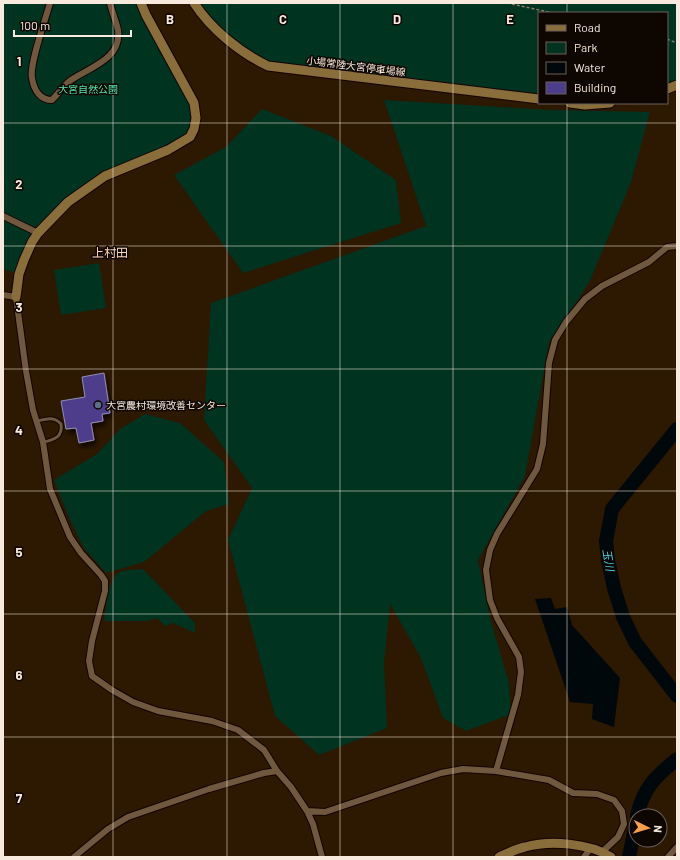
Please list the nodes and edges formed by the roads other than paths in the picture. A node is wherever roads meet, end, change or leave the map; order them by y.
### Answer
1 (50, 3) edge
2 (110, 3) edge
3 (141, 3) edge
4 (194, 3) edge
5 (677, 85) edge
6 (668, 90) edge
7 (538, 99) edge
8 (578, 104) edge
9 (598, 104) edge
10 (3, 216) edge
11 (38, 233) junction
12 (677, 246) edge
13 (3, 295) edge
14 (16, 297) junction
15 (37, 421) junction
16 (43, 442) junction
17 (277, 771) junction
18 (496, 771) junction
19 (307, 811) junction
20 (677, 847) edge
21 (590, 849) junction
22 (602, 852) junction
23 (74, 857) edge
24 (322, 857) edge
25 (499, 857) edge
26 (584, 857) edge
27 (611, 857) edge
28 (668, 857) edge

1 - 2 street
3 - 11 main road
4 - 7 main road, 小場常陸大宮停車場線
5 - 6 main road
8 - 9 main road
10 - 11 street
11 - 14 main road
12 - 18 street
13 - 14 street
14 - 15 street
15 - 16 street
15 - 16 lane
16 - 17 street
17 - 19 street
17 - 23 street
18 - 19 street
18 - 22 street
19 - 24 street
20 - 28 street
21 - 22 main road
21 - 25 main road
21 - 26 street
22 - 27 main road

